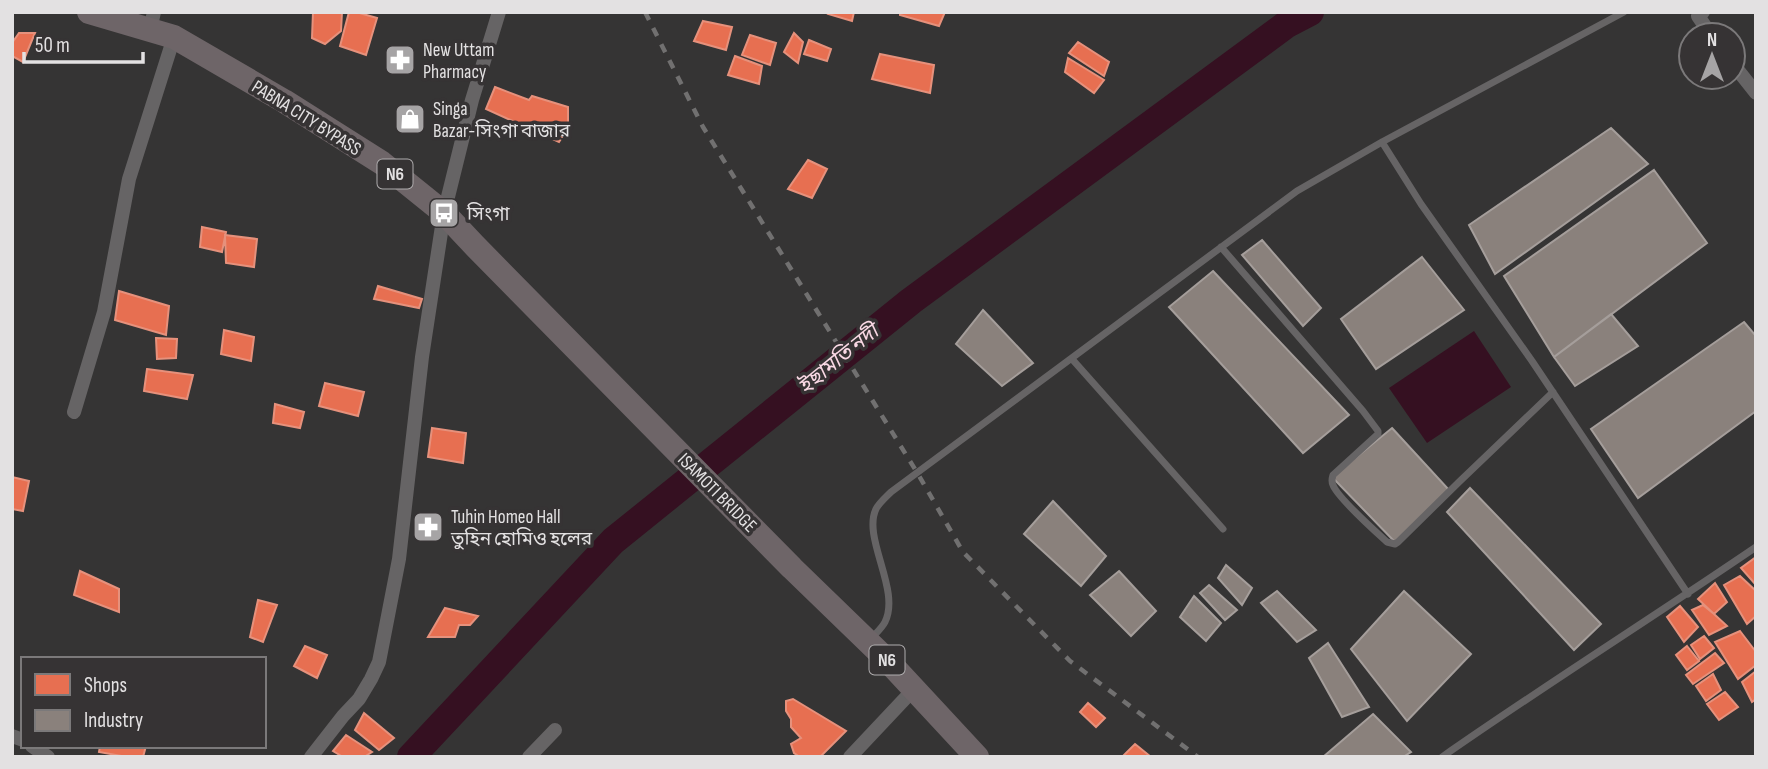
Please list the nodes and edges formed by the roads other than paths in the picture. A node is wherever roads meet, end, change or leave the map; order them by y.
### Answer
1 (89, 12) edge
2 (499, 12) edge
3 (1624, 12) edge
4 (159, 27) edge
5 (1382, 142) junction
6 (444, 213) junction
7 (1222, 247) junction
8 (1072, 359) junction
9 (1553, 392) junction
10 (74, 412) dead end
11 (643, 417) joint
12 (1223, 529) dead end
13 (1756, 547) edge
14 (1688, 594) junction
15 (868, 642) junction
16 (914, 689) junction
17 (555, 730) dead end
18 (311, 757) edge
19 (529, 757) edge
20 (850, 757) edge
21 (976, 757) edge
22 (1441, 757) edge

1 - 4 highway, PABNA CITY BYPASS / N6
2 - 6 street
3 - 5 lane
4 - 6 highway, PABNA CITY BYPASS / N6
4 - 10 street
5 - 7 lane
5 - 9 lane
6 - 11 highway, PABNA CITY BYPASS / N6
6 - 18 street
7 - 8 lane
7 - 9 lane
8 - 12 lane
8 - 15 lane
9 - 14 lane
11 - 15 highway, ISAMOTI BRIDGE / N6
13 - 14 lane
14 - 22 lane
15 - 16 highway, N6
16 - 20 street
16 - 21 highway, N6
17 - 19 street

